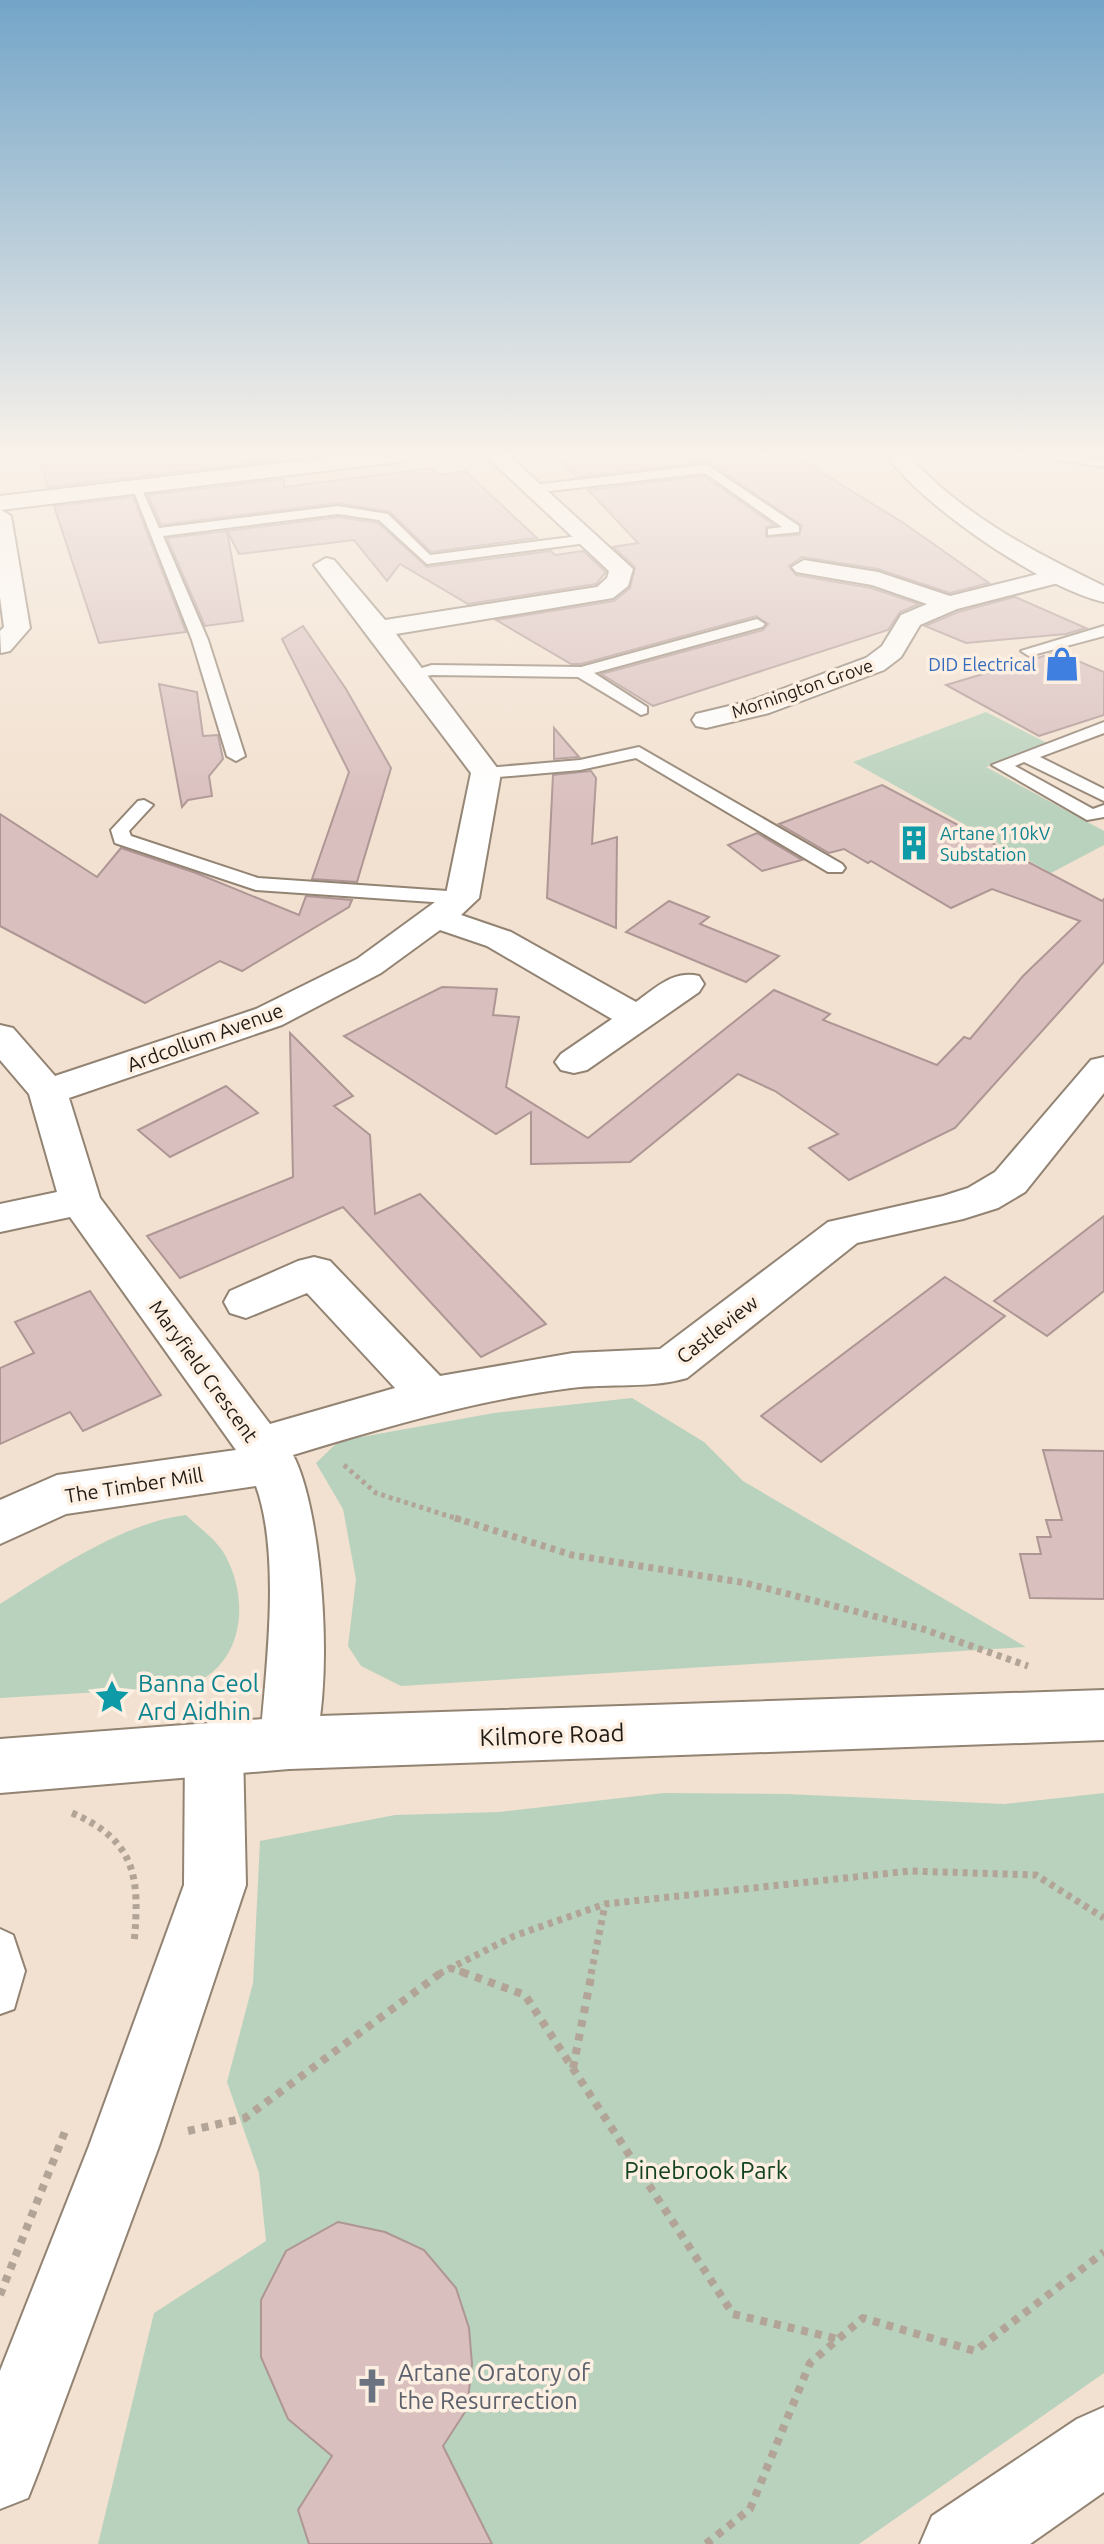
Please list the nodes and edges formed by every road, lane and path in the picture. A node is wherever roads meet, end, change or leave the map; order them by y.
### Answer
1 (172, 574) edge
2 (333, 574) edge
3 (620, 574) edge
4 (865, 574) edge
5 (5, 575) edge
6 (1062, 575) joint
7 (1104, 595) edge
8 (948, 604) junction
9 (757, 624) dead end
10 (379, 629) junction
11 (1104, 631) edge
12 (1, 645) edge
13 (1029, 651) dead end
14 (581, 672) junction
15 (409, 674) junction
16 (641, 710) dead end
17 (706, 720) dead end
18 (1104, 727) edge
19 (236, 756) dead end
20 (1025, 756) junction
21 (486, 773) junction
22 (1104, 796) edge
23 (144, 805) dead end
24 (1104, 810) edge
25 (835, 868) dead end
26 (450, 908) junction
27 (686, 984) dead end
28 (637, 1018) junction
29 (0, 1036) edge
30 (574, 1062) dead end
31 (1104, 1068) edge
32 (48, 1092) junction
33 (80, 1201) junction
34 (0, 1218) edge
35 (246, 1302) dead end
36 (430, 1396) junction
37 (278, 1447) junction
38 (0, 1523) edge
39 (1044, 1672) dead end
40 (1104, 1715) edge
41 (289, 1743) junction
42 (214, 1749) junction
43 (0, 1766) edge
44 (61, 1810) dead end
45 (605, 1904) junction
46 (1104, 1918) edge
47 (0, 1948) edge
48 (129, 1960) dead end
49 (449, 1967) junction
50 (0, 1995) edge
51 (573, 2069) junction
52 (97, 2132) junction
53 (1104, 2252) edge
54 (0, 2295) edge
55 (838, 2339) junction
56 (1104, 2446) edge
57 (0, 2470) edge
58 (706, 2544) edge
59 (960, 2544) edge

1 - 19 lane
2 - 10 street
3 - 10 street
4 - 8 street
5 - 12 street
6 - 7 street
6 - 8 street, Mornington Grove
8 - 17 street, Mornington Grove
9 - 14 lane
10 - 15 street
11 - 13 lane
14 - 15 lane
14 - 16 lane
15 - 21 street
18 - 20 lane
20 - 22 lane
20 - 24 lane
21 - 25 lane
21 - 26 street
23 - 26 lane
26 - 28 street
26 - 32 street, Ardcollum Avenue
27 - 28 street
28 - 30 street
29 - 32 street, Maryfield Crescent
31 - 36 street, Castleview
32 - 33 street, Maryfield Crescent
33 - 34 street
33 - 37 street, Maryfield Crescent
35 - 36 street
36 - 37 street, Castleview
37 - 38 street, The Timber Mill
37 - 39 path
37 - 41 street, Maryfield Crescent
40 - 41 street, Kilmore Road
41 - 42 street, Kilmore Road
42 - 43 street, Kilmore Road
42 - 52 street
44 - 48 path
45 - 46 path
45 - 49 path
45 - 51 path
47 - 50 lane
49 - 51 path
49 - 52 path
51 - 55 path
52 - 54 path
52 - 57 street
53 - 55 path
55 - 58 path
56 - 59 street

